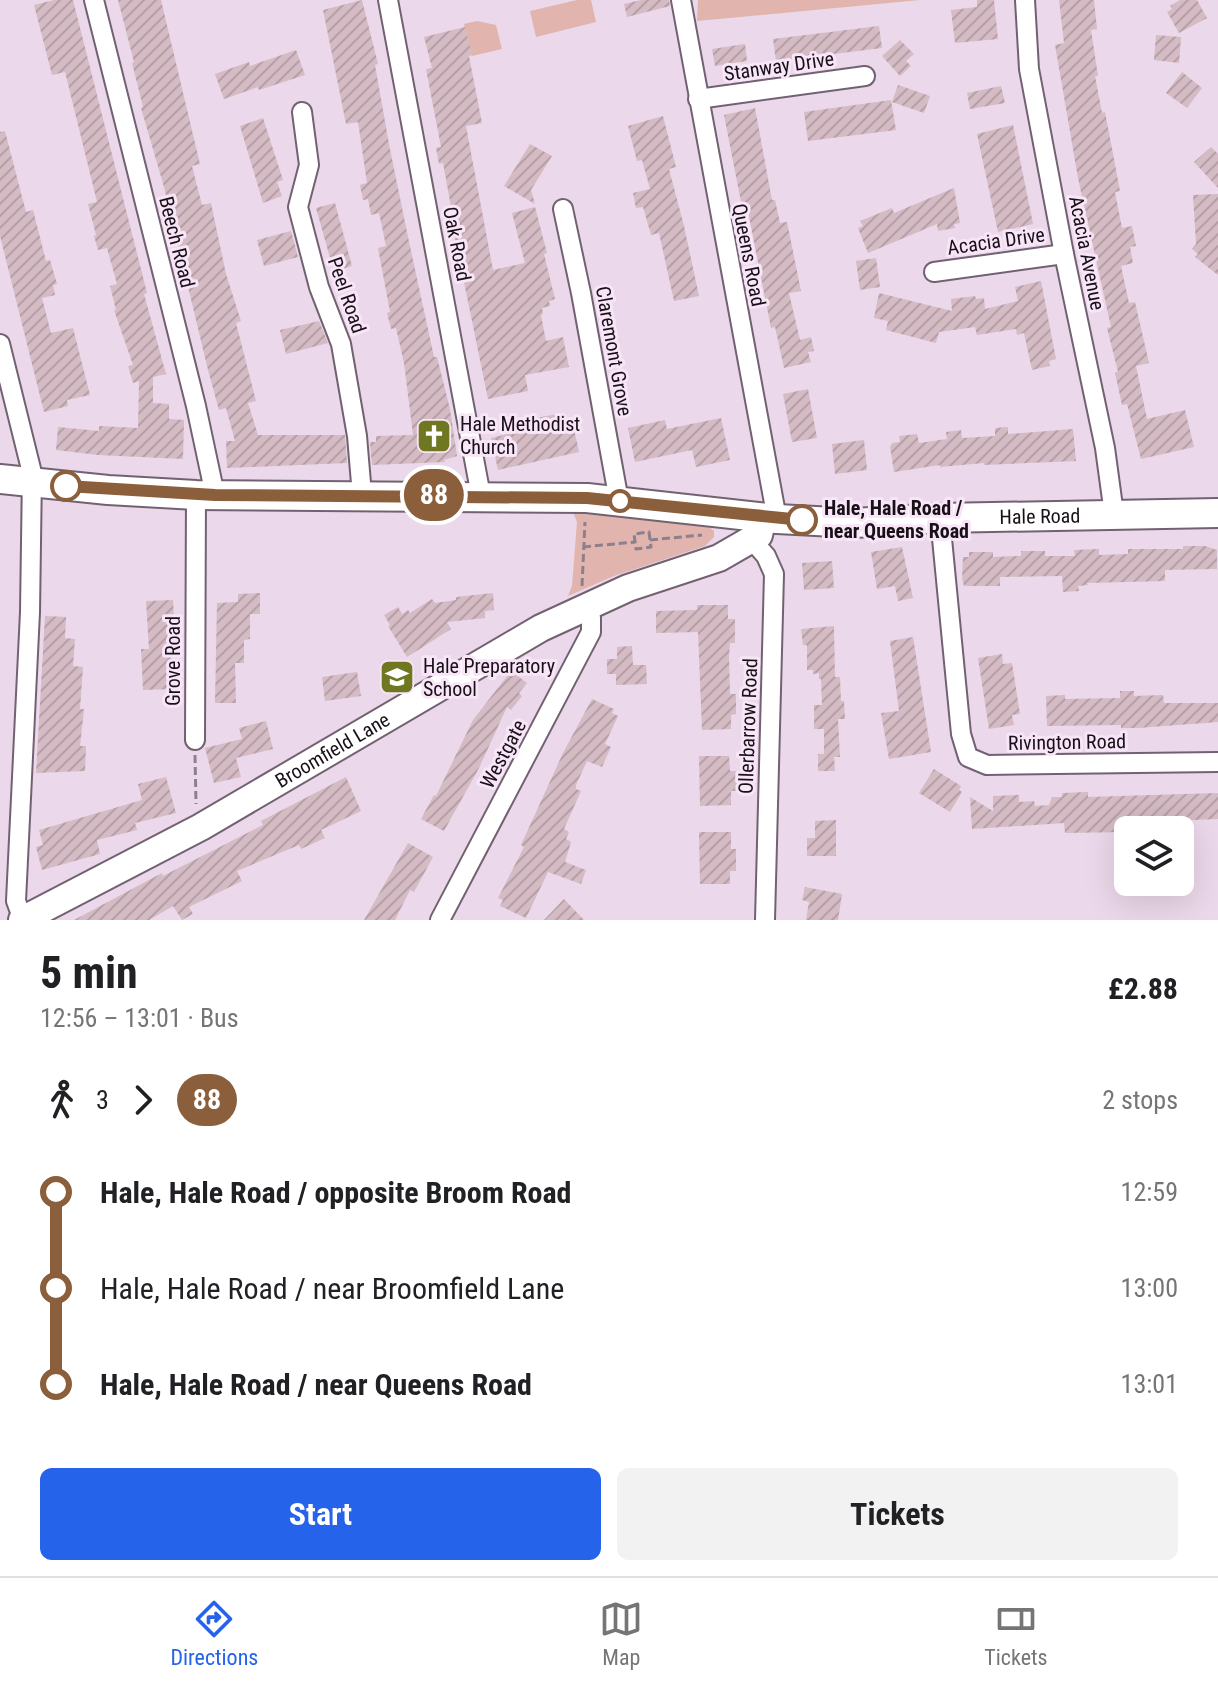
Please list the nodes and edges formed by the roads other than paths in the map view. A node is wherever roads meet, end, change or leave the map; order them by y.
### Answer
1 (94, 0) edge
2 (388, 0) edge
3 (681, 0) edge
4 (1025, 0) edge
5 (865, 76) dead end
6 (698, 99) junction
7 (302, 112) dead end
8 (563, 209) dead end
9 (1064, 254) junction
10 (934, 272) dead end
11 (0, 344) edge
12 (0, 479) edge
13 (32, 483) junction
14 (206, 495) junction
15 (362, 495) junction
16 (481, 496) junction
17 (619, 501) junction
18 (1218, 513) edge
19 (1114, 514) junction
20 (940, 518) junction
21 (764, 526) junction
22 (586, 605) junction
23 (195, 740) road end
24 (1218, 762) edge
25 (445, 918) edge
26 (23, 920) edge
27 (765, 920) edge

1 - 14 street, Beech Road
2 - 16 street, Oak Road
3 - 6 street, Queens Road
4 - 9 street, Acacia Avenue
5 - 6 street, Stanway Drive
6 - 21 street, Queens Road
7 - 15 street, Peel Road
8 - 17 street, Claremont Grove
9 - 10 street, Acacia Drive
9 - 19 street, Acacia Avenue
11 - 13 street
12 - 13 main road, Hale Road
13 - 14 main road, Hale Road
13 - 26 street
14 - 15 main road, Hale Road
14 - 23 street, Grove Road
15 - 16 main road, Hale Road
16 - 17 main road, Hale Road
17 - 21 main road, Hale Road
18 - 19 main road, Hale Road
19 - 20 main road, Hale Road
20 - 21 main road, Hale Road
20 - 24 street, Rivington Road
21 - 22 main road, Broomfield Lane
21 - 27 street, Ollerbarrow Road
22 - 25 street, Westgate
22 - 26 main road, Broomfield Lane

